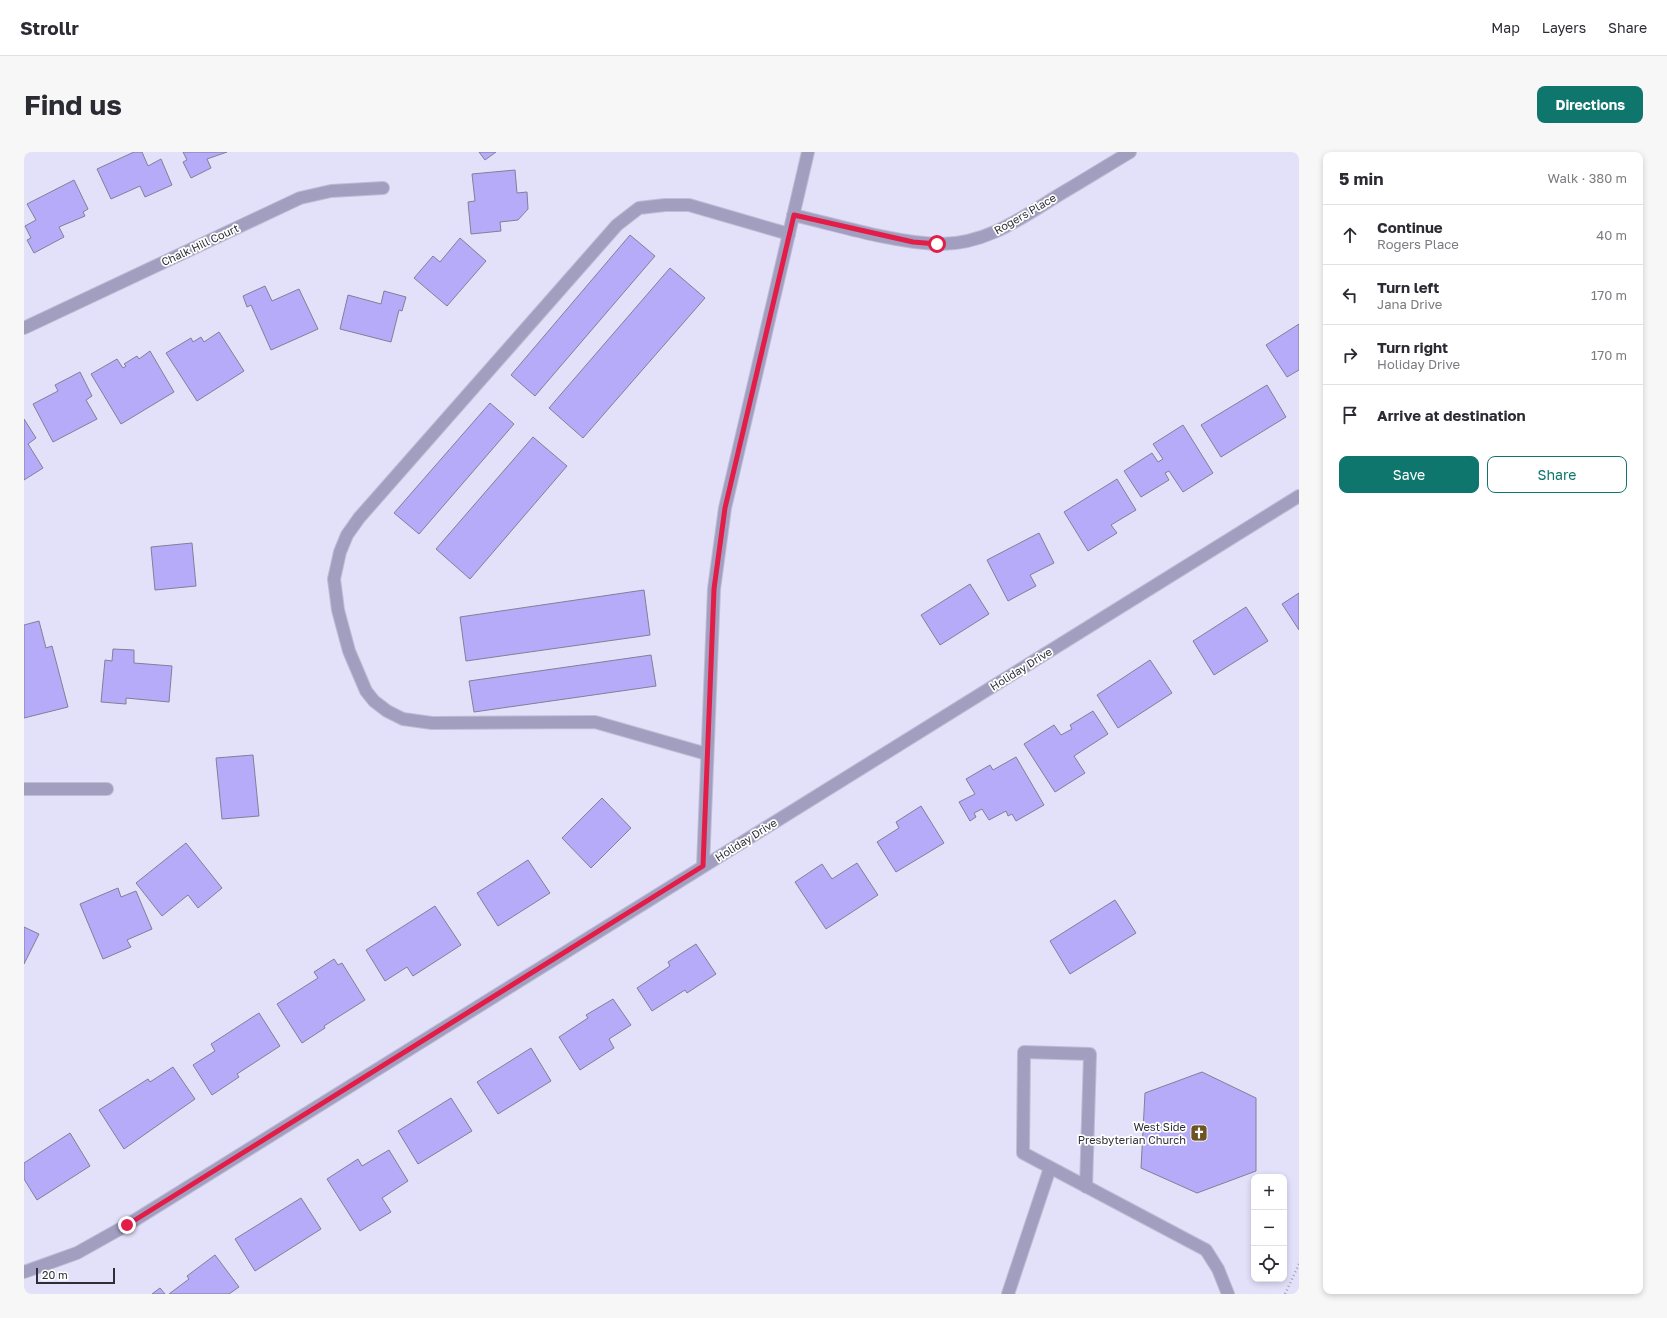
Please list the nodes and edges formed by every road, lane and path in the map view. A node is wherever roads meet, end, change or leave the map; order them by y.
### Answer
1 (808, 152) edge
2 (1130, 152) edge
3 (383, 188) dead end
4 (794, 215) junction
5 (789, 234) junction
6 (24, 328) edge
7 (1299, 496) edge
8 (708, 754) junction
9 (24, 789) edge
10 (108, 789) dead end
11 (703, 866) junction
12 (1050, 1168) junction
13 (1086, 1187) junction
14 (1299, 1264) edge
15 (24, 1272) edge
16 (1008, 1294) edge
17 (1228, 1294) edge
18 (1286, 1294) edge

1 - 4 street
2 - 4 street, Rogers Place
3 - 6 street, Chalk Hill Court
4 - 5 street
5 - 8 street
5 - 8 street
7 - 11 street, Holiday Drive
8 - 11 street
9 - 10 street
11 - 15 street, Holiday Drive
12 - 13 street
12 - 13 street
12 - 16 street
13 - 17 street
14 - 18 path

